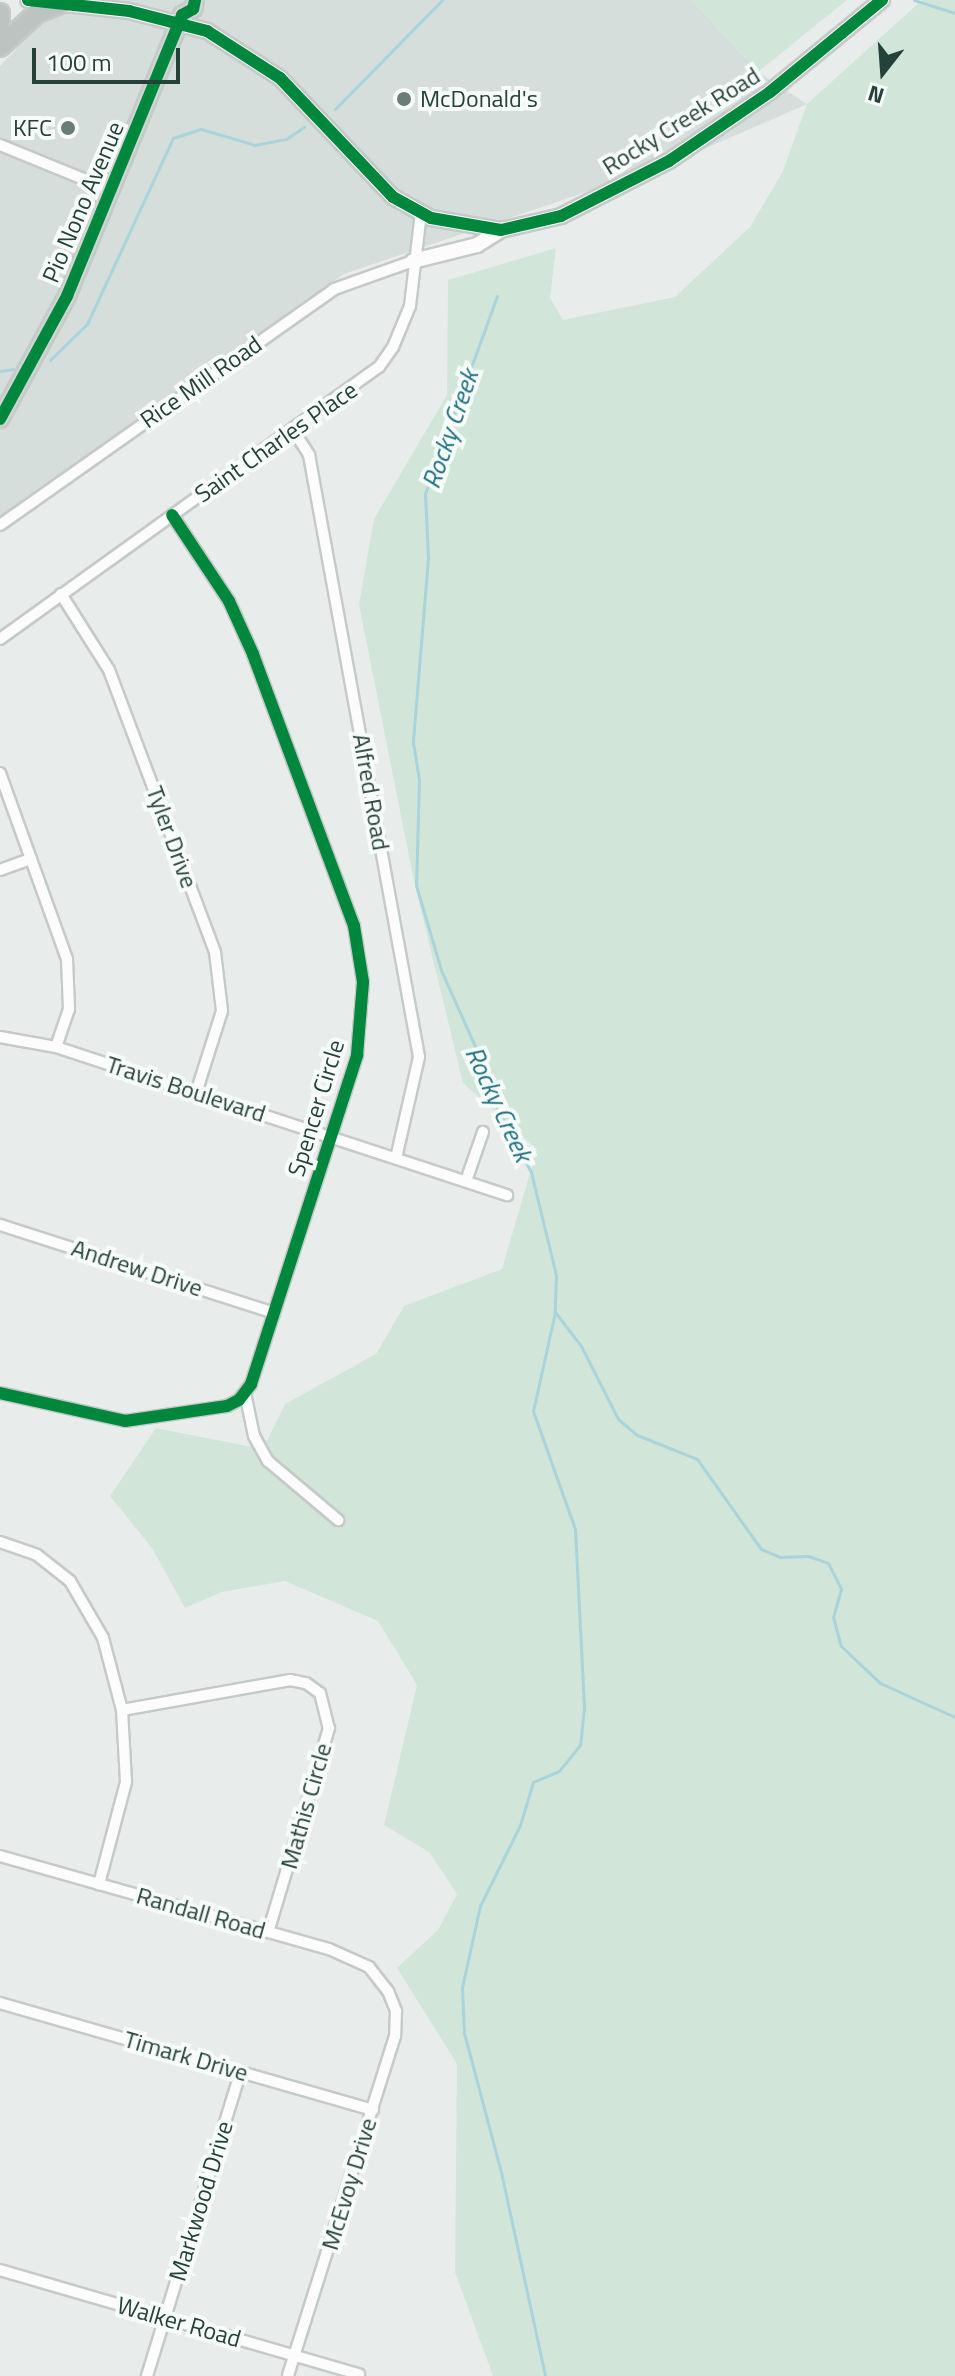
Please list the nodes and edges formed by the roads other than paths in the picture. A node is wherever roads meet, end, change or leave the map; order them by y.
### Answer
1 (28, 0) edge
2 (195, 0) edge
3 (882, 0) edge
4 (63, 3) junction
5 (180, 12) edge
6 (0, 13) edge
7 (0, 44) edge
8 (0, 145) edge
9 (113, 191) junction
10 (421, 212) junction
11 (501, 230) junction
12 (413, 261) junction
13 (0, 419) edge
14 (293, 430) junction
15 (172, 515) junction
16 (0, 525) edge
17 (61, 594) junction
18 (0, 639) edge
19 (0, 773) edge
20 (31, 859) junction
21 (0, 870) edge
22 (0, 1037) edge
23 (56, 1047) junction
24 (196, 1093) junction
25 (483, 1132) dead end
26 (332, 1136) junction
27 (396, 1158) junction
28 (466, 1181) junction
29 (507, 1195) dead end
30 (0, 1225) edge
31 (274, 1313) junction
32 (0, 1393) edge
33 (245, 1393) junction
34 (338, 1520) dead end
35 (0, 1542) edge
36 (122, 1710) junction
37 (0, 1856) edge
38 (99, 1884) junction
39 (268, 1932) junction
40 (388, 1991) joint
41 (0, 2003) edge
42 (241, 2071) junction
43 (373, 2110) junction
44 (0, 2270) edge
45 (165, 2318) junction
46 (295, 2354) junction
47 (359, 2374) dead end
48 (147, 2376) edge
49 (288, 2376) edge

1 - 4 street, Rocky Creek Road
2 - 5 main road, Pio Nono Avenue
3 - 11 street, Rocky Creek Road
4 - 5 street, Rocky Creek Road
4 - 7 highway
5 - 9 main road, Pio Nono Avenue
5 - 10 street, Rocky Creek Road
6 - 7 highway
8 - 9 street
9 - 13 main road, Pio Nono Avenue
10 - 11 street, Rocky Creek Road
10 - 12 street, Saint Charles Place
11 - 12 street
12 - 14 street, Saint Charles Place
12 - 16 street, Rice Mill Road
14 - 15 street, Saint Charles Place
14 - 27 street, Alfred Road
15 - 17 street, Saint Charles Place
15 - 26 street, Spencer Circle
17 - 18 street, Saint Charles Place
17 - 24 street, Tyler Drive
19 - 20 street
20 - 21 street
20 - 23 street
22 - 23 street, Travis Boulevard
23 - 24 street, Travis Boulevard
24 - 26 street, Travis Boulevard
25 - 28 street
26 - 27 street, Travis Boulevard
26 - 31 street, Spencer Circle
27 - 28 street, Travis Boulevard
28 - 29 street, Travis Boulevard
30 - 31 street, Andrew Drive
31 - 33 street, Spencer Circle
32 - 33 street
33 - 34 street
35 - 36 street
36 - 38 street
36 - 39 street, Mathis Circle
37 - 38 street, Randall Road
38 - 39 street, Randall Road
39 - 40 street, Randall Road
40 - 43 street, McEvoy Drive
41 - 42 street, Timark Drive
42 - 43 street, Timark Drive
42 - 45 street, Markwood Drive
43 - 46 street, McEvoy Drive
44 - 45 street, Walker Road
45 - 46 street, Walker Road
45 - 48 street, Markwood Drive
46 - 47 street, Walker Road
46 - 49 street, McEvoy Drive

